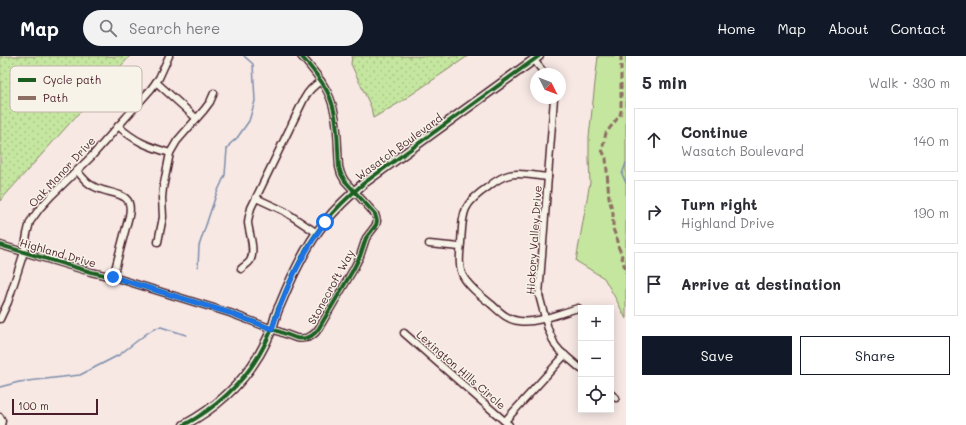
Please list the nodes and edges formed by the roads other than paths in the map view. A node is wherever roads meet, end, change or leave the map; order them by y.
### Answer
1 (169, 56) edge
2 (301, 56) edge
3 (536, 58) edge
4 (542, 68) edge
5 (321, 81) junction
6 (156, 82) junction
7 (214, 93) dead end
8 (142, 98) edge
9 (554, 104) edge
10 (130, 112) edge
11 (196, 118) junction
12 (118, 126) junction
13 (170, 153) junction
14 (77, 171) junction
15 (548, 177) junction
16 (354, 191) junction
17 (256, 198) junction
18 (317, 233) junction
19 (158, 242) dead end
20 (429, 244) dead end
21 (0, 245) edge
22 (460, 247) junction
23 (24, 252) junction
24 (241, 269) dead end
25 (113, 277) junction
26 (578, 308) dead end
27 (2, 312) edge
28 (544, 318) junction
29 (0, 319) edge
30 (272, 329) junction
31 (404, 333) dead end
32 (565, 355) junction
33 (578, 366) edge
34 (0, 417) edge
35 (507, 423) edge
36 (1, 425) edge
37 (184, 425) edge

1 - 6 street, Oak Manor Drive
2 - 5 street
3 - 4 street
3 - 16 main road, Wasatch Boulevard
5 - 16 street
5 - 17 street
6 - 8 street, Oak Manor Drive
6 - 11 street
7 - 11 street
9 - 15 street, Hickory Valley Drive
10 - 12 street, Oak Manor Drive
11 - 13 street
12 - 13 street
12 - 14 street, Oak Manor Drive
13 - 19 street
14 - 23 street, Oak Manor Drive
14 - 25 street
15 - 22 street
15 - 28 street, Hickory Valley Drive
16 - 18 main road, Wasatch Boulevard
16 - 30 street, Stonecroft Way
17 - 18 street
17 - 24 street
18 - 30 main road, Wasatch Boulevard
20 - 22 street
21 - 23 street, Highland Drive
22 - 28 street
23 - 25 street, Highland Drive
23 - 27 street, Oak Manor Drive
25 - 30 street, Highland Drive
26 - 28 street
27 - 29 street, Oak Manor Drive
28 - 32 street, Hickory Valley Drive
30 - 37 main road, Wasatch Boulevard
31 - 35 street, Lexington Hills Circle
32 - 33 street, Hickory Valley Drive
32 - 35 street
34 - 36 street

